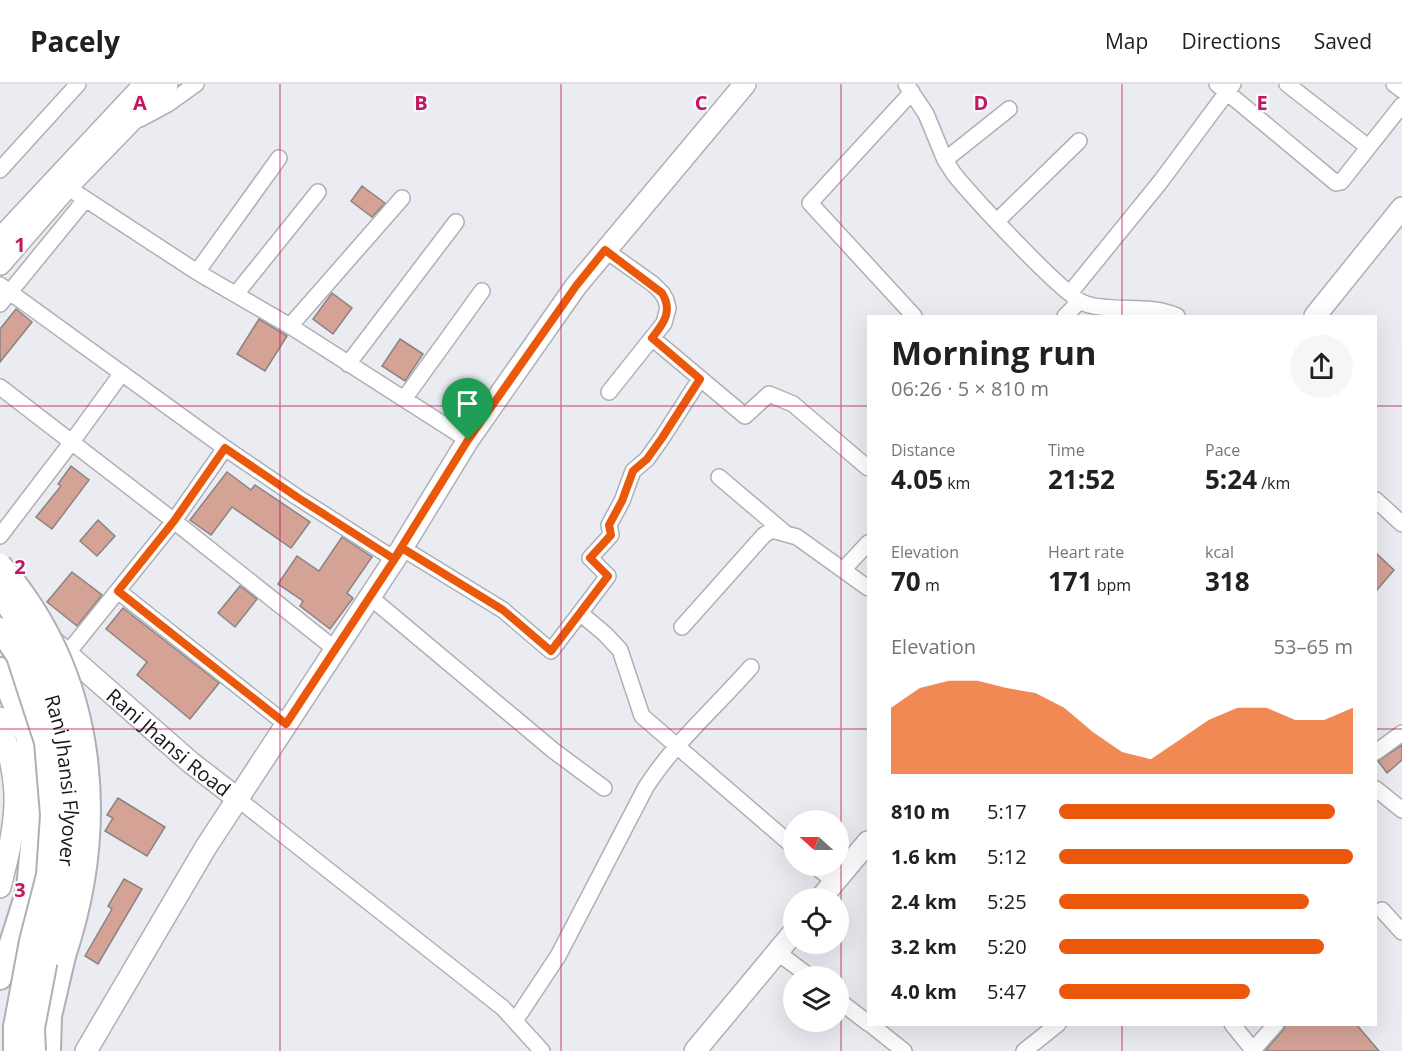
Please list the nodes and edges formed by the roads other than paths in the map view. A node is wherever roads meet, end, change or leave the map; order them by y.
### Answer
1 (78, 84) edge
2 (145, 84) edge
3 (167, 84) edge
4 (196, 84) edge
5 (745, 84) edge
6 (1287, 84) edge
7 (1394, 84) edge
8 (1226, 87) edge
9 (909, 88) edge
10 (1402, 90) edge
11 (1402, 105) edge
12 (1009, 109) dead end
13 (127, 126) junction
14 (1079, 141) dead end
15 (1368, 147) junction
16 (279, 158) dead end
17 (945, 160) junction
18 (0, 170) edge
19 (67, 187) junction
20 (318, 192) dead end
21 (402, 198) dead end
22 (85, 201) junction
23 (1402, 208) edge
24 (998, 221) junction
25 (456, 222) dead end
26 (0, 239) edge
27 (605, 250) junction
28 (0, 264) edge
29 (197, 272) junction
30 (482, 291) dead end
31 (3, 294) edge
32 (237, 294) junction
33 (1074, 297) junction
34 (913, 315) edge
35 (1065, 315) edge
36 (1164, 315) edge
37 (1315, 315) edge
38 (290, 326) junction
39 (652, 338) junction
40 (348, 364) junction
41 (122, 373) junction
42 (700, 379) junction
43 (0, 387) edge
44 (609, 392) dead end
45 (404, 399) junction
46 (468, 440) junction
47 (71, 443) junction
48 (225, 448) junction
49 (867, 467) edge
50 (719, 477) dead end
51 (1377, 501) edge
52 (174, 521) junction
53 (1402, 524) edge
54 (784, 532) junction
55 (0, 536) edge
56 (867, 544) edge
57 (398, 554) junction
58 (0, 565) edge
59 (843, 570) junction
60 (0, 573) edge
61 (867, 587) edge
62 (118, 591) junction
63 (0, 593) edge
64 (370, 597) junction
65 (580, 613) junction
66 (682, 627) dead end
67 (0, 629) edge
68 (61, 650) junction
69 (335, 650) junction
70 (0, 654) edge
71 (751, 667) dead end
72 (0, 669) edge
73 (0, 718) edge
74 (286, 724) junction
75 (1402, 733) edge
76 (677, 746) junction
77 (1377, 751) edge
78 (604, 788) dead end
79 (1377, 790) edge
80 (238, 799) junction
81 (1402, 810) edge
82 (783, 838) edge
83 (867, 843) edge
84 (0, 886) edge
85 (830, 888) edge
86 (1378, 910) edge
87 (1402, 932) edge
88 (783, 945) edge
89 (777, 952) junction
90 (796, 966) edge
91 (0, 978) edge
92 (849, 1009) edge
93 (515, 1021) junction
94 (867, 1022) edge
95 (872, 1026) edge
96 (1055, 1026) edge
97 (1233, 1026) edge
98 (1274, 1026) edge
99 (15, 1051) edge
100 (34, 1051) edge
101 (49, 1051) edge
102 (86, 1051) edge
103 (542, 1051) edge
104 (695, 1051) edge
105 (904, 1051) edge
106 (1024, 1051) edge
107 (1252, 1051) edge

1 - 18 street
2 - 26 main road
3 - 13 main road
4 - 13 street
5 - 27 main road
6 - 15 street
7 - 10 street
8 - 15 street
8 - 33 street
9 - 17 street
9 - 34 street
11 - 15 street
12 - 17 street
13 - 19 main road
14 - 24 street
16 - 29 street
17 - 24 street
19 - 22 street
19 - 28 main road
20 - 32 street
21 - 38 street
22 - 29 street
22 - 31 street
23 - 37 main road
24 - 33 street
25 - 40 street
27 - 39 street
27 - 46 main road
29 - 32 street
30 - 45 street
31 - 41 street
32 - 38 street
33 - 35 street
33 - 36 street
38 - 40 street
39 - 42 street
39 - 44 street
40 - 45 street
41 - 47 street
41 - 48 street
42 - 49 street
42 - 65 street
43 - 47 street
45 - 46 street
46 - 57 main road
47 - 52 street
47 - 55 street
48 - 52 street
48 - 57 street
50 - 54 street
51 - 53 street
52 - 62 street
52 - 69 street
54 - 59 street
54 - 66 street
56 - 59 street
57 - 64 main road
57 - 65 street
58 - 101 main road, bridge
59 - 61 street
60 - 68 main road, Rani Jhansi Road
62 - 68 street
62 - 74 street
63 - 100 main road, Rani Jhansi Flyover, bridge
64 - 69 main road
64 - 78 street
65 - 76 street
67 - 99 main road, Rani Jhansi Flyover, bridge
68 - 70 main road
68 - 80 main road, Rani Jhansi Road
69 - 74 main road
71 - 76 street
72 - 91 main road
73 - 84 main road
74 - 80 main road
75 - 77 street
76 - 82 street
76 - 93 street
79 - 81 street
80 - 93 street
80 - 102 main road, Rani Jhansi Road
83 - 85 main road
86 - 87 street
88 - 89 main road
89 - 90 street
89 - 104 main road
92 - 94 street
93 - 103 street
95 - 105 street
96 - 106 street
97 - 107 street
98 - 107 street

